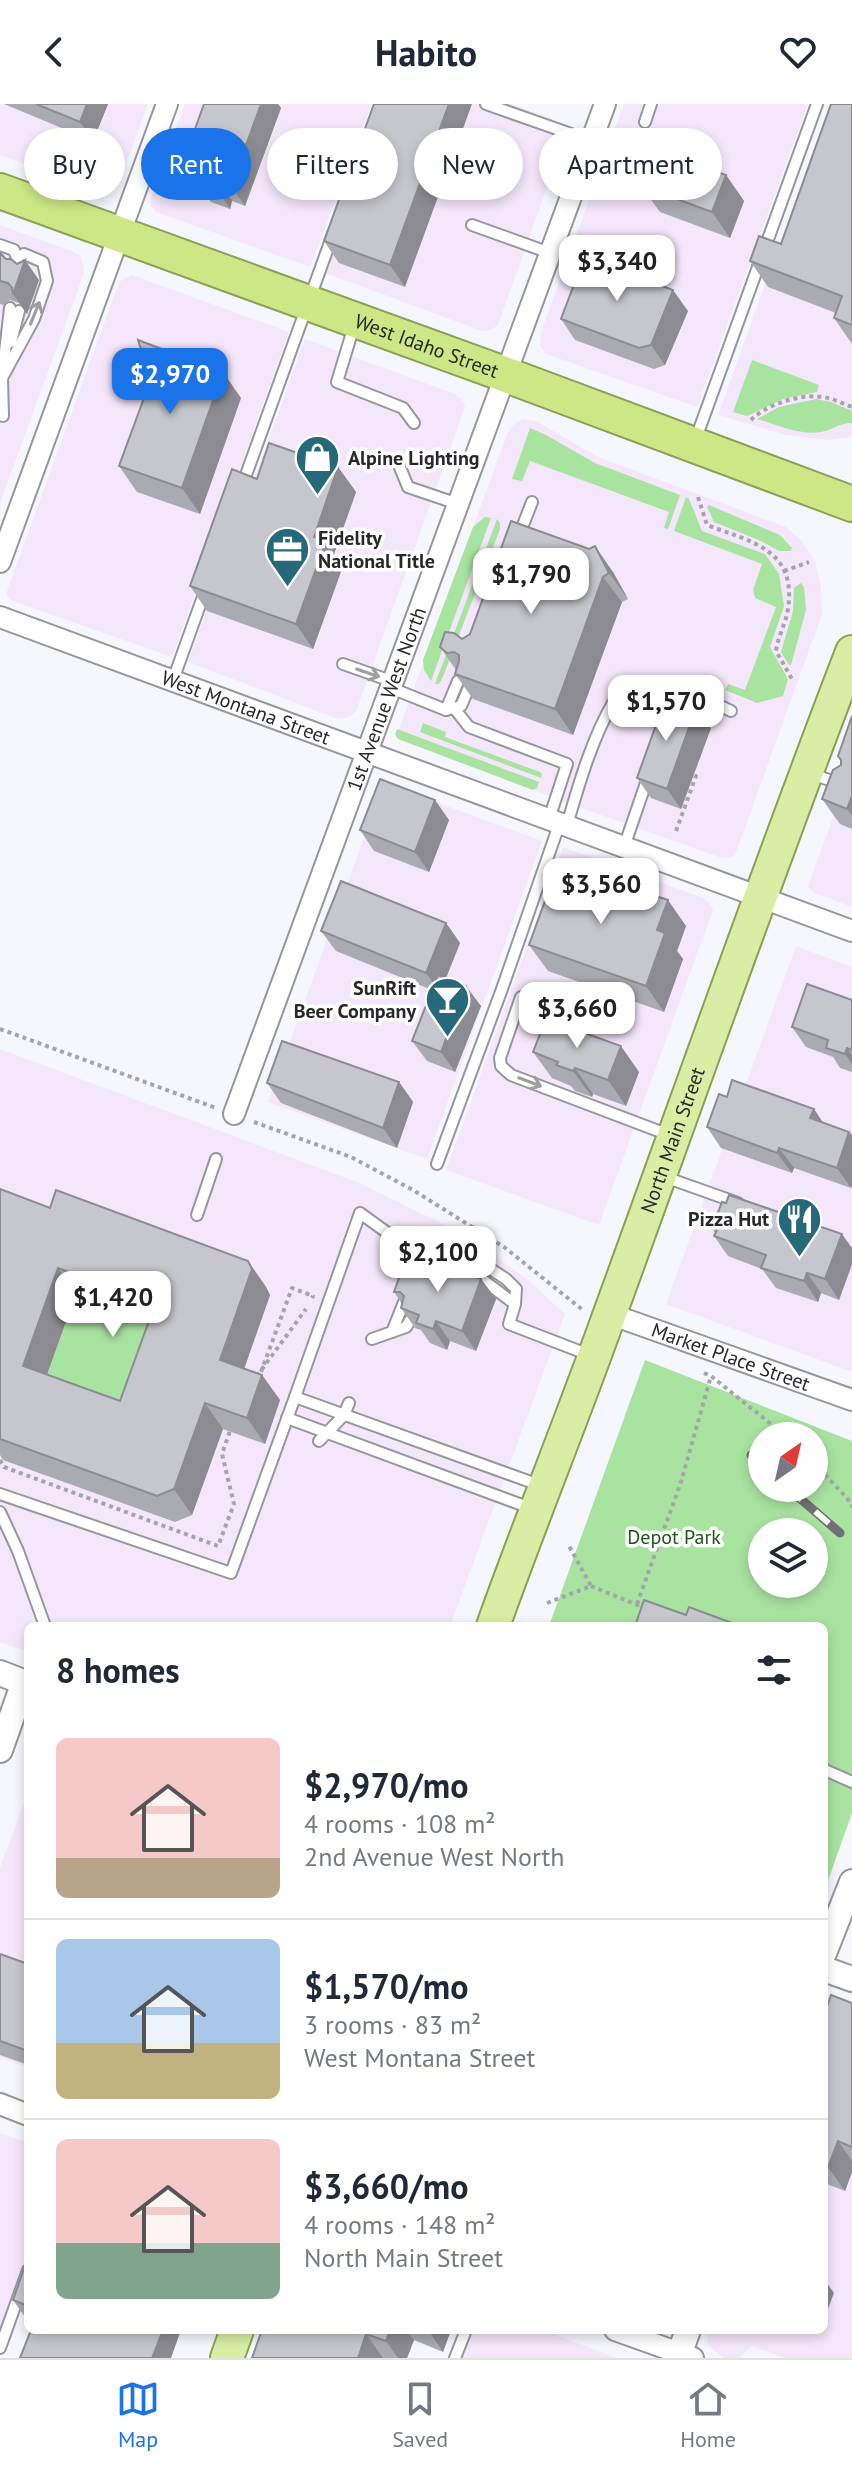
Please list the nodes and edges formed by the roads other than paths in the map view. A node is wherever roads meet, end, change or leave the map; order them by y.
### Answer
1 (167, 104) edge
2 (486, 104) edge
3 (605, 104) edge
4 (651, 104) edge
5 (817, 104) edge
6 (645, 122) dead end
7 (551, 128) edge
8 (596, 128) edge
9 (0, 191) edge
10 (570, 200) edge
11 (339, 218) edge
12 (472, 225) dead end
13 (118, 235) junction
14 (0, 245) edge
15 (19, 252) junction
16 (550, 253) junction
17 (27, 274) edge
18 (307, 303) junction
19 (15, 310) edge
20 (356, 321) junction
21 (504, 374) junction
22 (2, 378) edge
23 (3, 416) dead end
24 (414, 423) dead end
25 (694, 445) junction
26 (399, 465) dead end
27 (532, 502) dead end
28 (236, 504) edge
29 (458, 504) junction
30 (852, 504) edge
31 (516, 545) edge
32 (0, 562) edge
33 (210, 577) edge
34 (0, 617) edge
35 (852, 652) edge
36 (343, 664) dead end
37 (173, 680) junction
38 (458, 681) edge
39 (392, 685) junction
40 (470, 685) edge
41 (706, 699) dead end
42 (450, 709) junction
43 (731, 711) dead end
44 (661, 740) edge
45 (368, 753) junction
46 (654, 762) edge
47 (807, 773) junction
48 (852, 788) edge
49 (558, 822) junction
50 (624, 847) junction
51 (762, 898) junction
52 (852, 931) edge
53 (521, 997) dead end
54 (234, 1114) road end
55 (674, 1137) junction
56 (216, 1159) dead end
57 (437, 1164) dead end
58 (660, 1176) junction
59 (747, 1206) edge
60 (197, 1215) dead end
61 (407, 1247) dead end
62 (427, 1276) edge
63 (515, 1304) junction
64 (610, 1314) junction
65 (411, 1319) edge
66 (392, 1332) junction
67 (372, 1339) dead end
68 (594, 1357) junction
69 (295, 1397) junction
70 (852, 1400) edge
71 (349, 1403) dead end
72 (344, 1415) junction
73 (287, 1418) junction
74 (324, 1438) junction
75 (0, 1494) edge
76 (539, 1498) junction
77 (0, 1512) edge
78 (44, 1622) edge
79 (494, 1622) edge
80 (0, 1673) edge
81 (24, 1678) edge
82 (24, 1687) edge
83 (0, 1750) edge
84 (828, 1771) edge
85 (852, 1782) edge
86 (852, 1882) edge
87 (828, 1943) edge
88 (828, 1970) edge
89 (852, 1979) edge
90 (0, 2104) edge
91 (24, 2113) edge
92 (24, 2281) edge
93 (236, 2334) edge
94 (464, 2334) edge
95 (625, 2334) edge
96 (687, 2334) edge
97 (0, 2348) edge
98 (683, 2356) edge
99 (227, 2358) edge
100 (455, 2358) edge

1 - 13 street
2 - 7 lane
3 - 8 street, 1st Avenue West North
4 - 6 lane
5 - 25 lane
9 - 13 highway, West Idaho Street
10 - 16 street, 1st Avenue West North
11 - 18 lane
12 - 16 lane
13 - 18 highway, West Idaho Street
13 - 32 street
14 - 15 lane
15 - 17 lane
22 -> 15 lane
16 - 21 street, 1st Avenue West North
18 - 20 highway, West Idaho Street
18 - 28 lane
19 - 22 lane
20 - 21 highway, West Idaho Street
20 - 24 lane
21 - 25 highway, West Idaho Street
21 - 29 street, 1st Avenue West North
22 - 23 lane
25 - 30 highway, West Idaho Street
26 - 29 lane
27 - 31 lane
29 - 39 street, 1st Avenue West North
33 - 37 lane
34 - 37 street, West Montana Street
35 - 47 main road, North Main Street
36 -> 39 lane
37 - 45 street, West Montana Street
38 - 42 lane
39 - 42 lane
39 - 45 street, 1st Avenue West North
40 - 42 lane
41 - 43 lane
42 - 49 lane
44 - 49 lane
45 - 49 street, West Montana Street
45 - 54 street, 1st Avenue West North
46 - 50 lane
47 - 48 lane
47 - 51 main road, North Main Street
49 - 50 street, West Montana Street
49 - 57 lane
50 - 51 street, West Montana Street
51 - 52 street, West Montana Street
51 - 55 main road, North Main Street
53 -> 55 lane
55 - 58 main road, North Main Street
56 - 60 lane
58 - 59 lane
58 - 64 main road, North Main Street
61 - 69 lane
62 - 63 lane
63 - 66 lane
63 - 68 lane
64 - 68 main road, North Main Street
64 - 70 street, Market Place Street
65 - 66 lane
66 - 67 lane
68 - 76 main road, North Main Street
69 - 72 lane
69 - 73 lane
71 - 72 lane
72 - 74 lane
72 - 76 lane
73 - 74 lane
73 - 75 lane
74 - 76 lane
76 - 79 main road, North Main Street
77 - 78 lane
80 - 81 street
82 - 83 street
84 - 85 lane
86 - 87 street
88 - 89 street
90 - 91 street
92 - 97 lane
93 - 99 main road
94 - 100 lane
95 - 98 street
96 - 98 street

